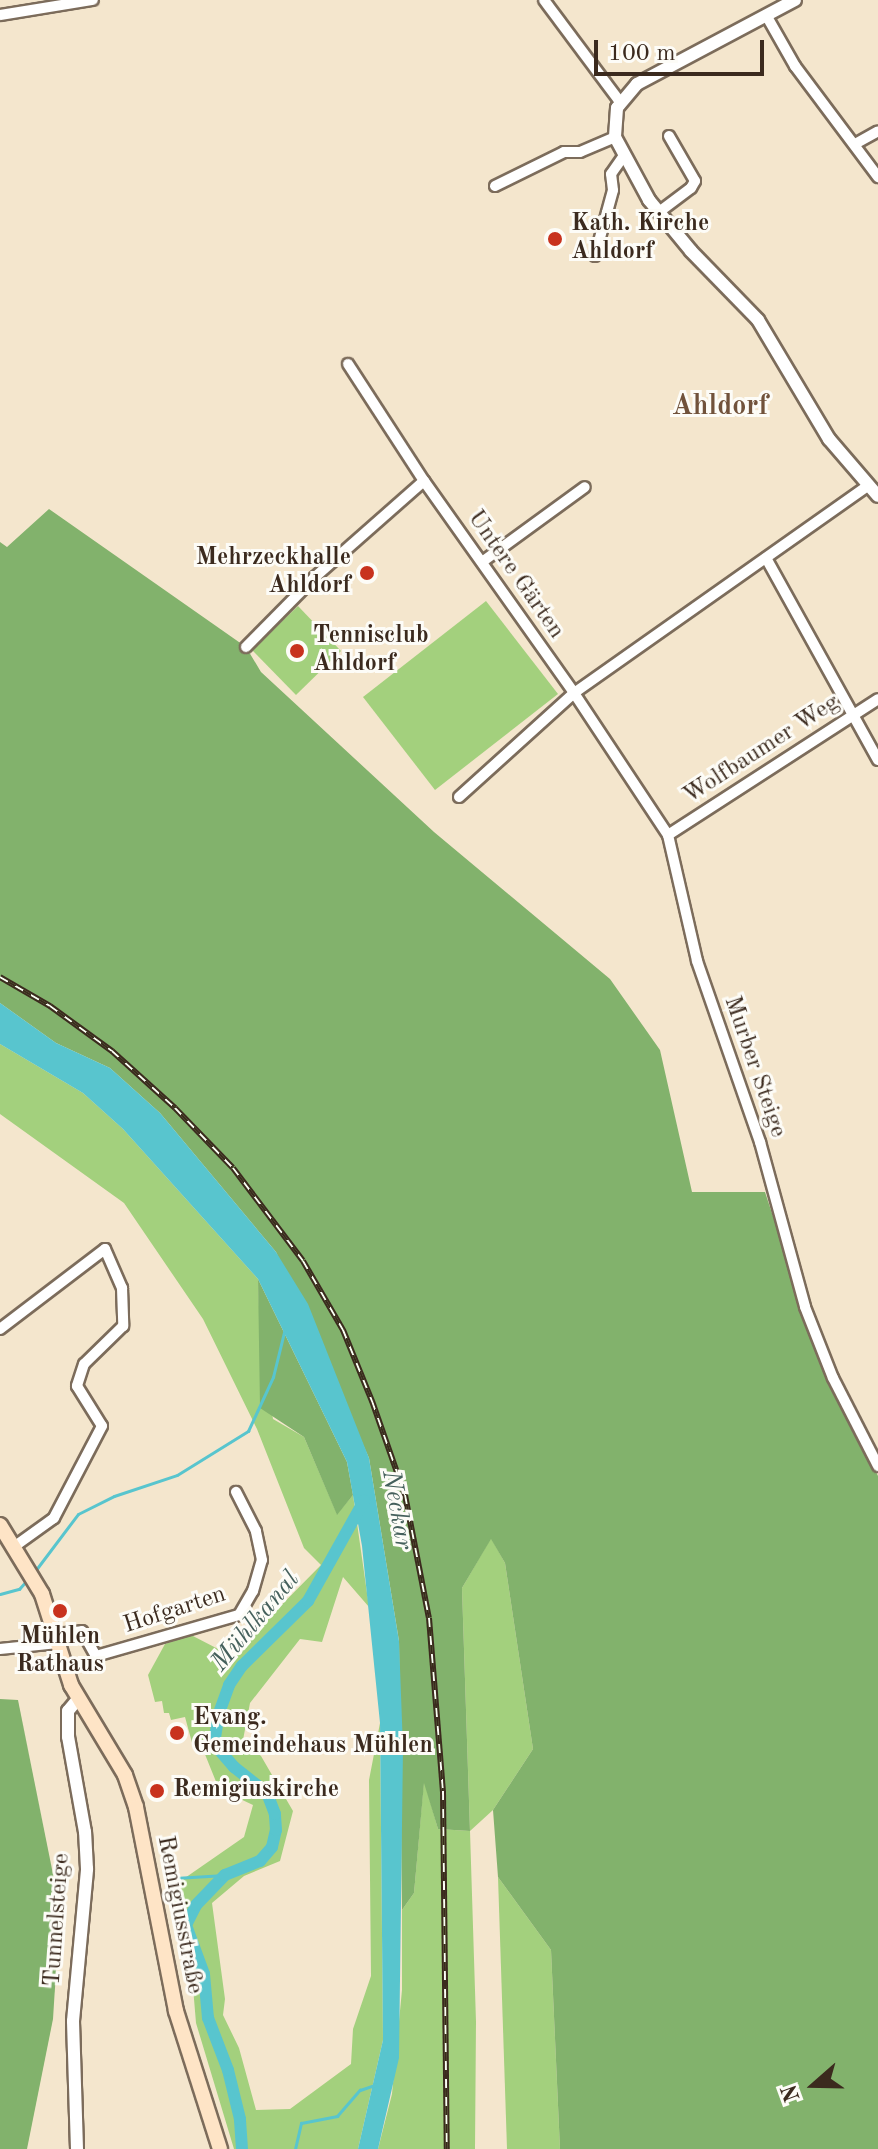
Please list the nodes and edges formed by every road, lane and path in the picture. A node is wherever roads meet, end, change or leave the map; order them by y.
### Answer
1 (93, 0) edge
2 (544, 0) edge
3 (795, 0) edge
4 (771, 8) edge
5 (0, 15) edge
6 (620, 102) junction
7 (878, 131) edge
8 (669, 136) dead end
9 (615, 137) junction
10 (855, 144) junction
11 (623, 157) junction
12 (878, 177) edge
13 (495, 186) dead end
14 (659, 212) junction
15 (595, 256) dead end
16 (348, 364) dead end
17 (424, 481) junction
18 (585, 487) dead end
19 (874, 491) edge
20 (766, 558) junction
21 (482, 562) junction
22 (246, 647) dead end
23 (574, 693) junction
24 (878, 699) edge
25 (853, 715) junction
26 (878, 760) edge
27 (459, 797) dead end
28 (668, 835) junction
29 (0, 1329) edge
30 (878, 1466) edge
31 (236, 1492) dead end
32 (0, 1525) edge
33 (15, 1546) junction
34 (57, 1639) junction
35 (0, 1649) edge
36 (78, 1699) junction
37 (77, 2149) edge
38 (220, 2149) edge

1 - 5 street
2 - 6 street
3 - 4 street
4 - 6 street
4 - 10 street
6 - 9 street
7 - 10 street
8 - 14 street
9 - 11 street
9 - 13 street
10 - 12 street
11 - 14 street
11 - 15 street
14 - 19 street
16 - 17 street, Untere Gärten
17 - 21 street, Untere Gärten
17 - 22 street
18 - 21 street
19 - 20 street
20 - 23 street
20 - 25 street
21 - 23 street, Untere Gärten
23 - 27 street
23 - 28 street, Murber Steige
24 - 25 street, Wolfbaumer Weg
25 - 26 street
25 - 28 street, Wolfbaumer Weg
28 - 30 street, Murber Steige
29 - 33 street
31 - 34 street, Hofgarten
32 - 33 main road, Remigiusstraße
33 - 34 main road, Remigiusstraße
34 - 35 street
34 - 36 main road, Remigiusstraße
36 - 37 street, Tunnelsteige
36 - 38 main road, Remigiusstraße

